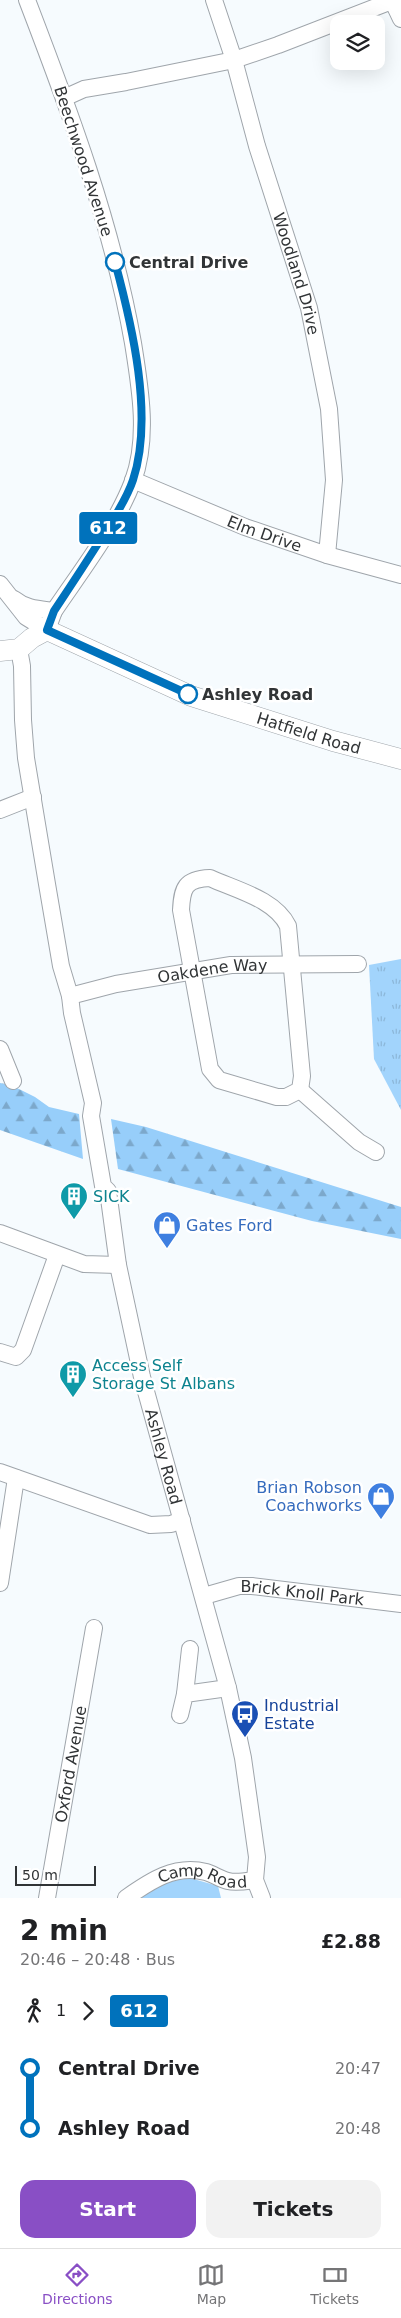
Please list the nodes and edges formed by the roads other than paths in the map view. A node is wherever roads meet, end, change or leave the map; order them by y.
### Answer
1 (27, 0) edge
2 (214, 0) edge
3 (392, 0) edge
4 (401, 19) edge
5 (234, 60) junction
6 (64, 98) junction
7 (133, 480) junction
8 (327, 555) junction
9 (401, 575) edge
10 (0, 584) edge
11 (13, 598) junction
12 (54, 611) junction
13 (47, 630) junction
14 (9, 650) edge
15 (401, 759) edge
16 (33, 797) junction
17 (0, 810) edge
18 (293, 964) junction
19 (358, 964) dead end
20 (191, 971) junction
21 (70, 996) junction
22 (0, 1049) edge
23 (13, 1081) dead end
24 (300, 1090) junction
25 (376, 1152) dead end
26 (0, 1234) edge
27 (57, 1255) junction
28 (118, 1265) junction
29 (0, 1352) edge
30 (0, 1472) edge
31 (16, 1478) junction
32 (182, 1520) junction
33 (0, 1583) edge
34 (204, 1596) junction
35 (401, 1604) edge
36 (94, 1628) dead end
37 (190, 1649) dead end
38 (228, 1688) junction
39 (185, 1694) junction
40 (180, 1715) dead end
41 (255, 1880) junction
42 (47, 1898) edge
43 (126, 1898) edge
44 (262, 1898) edge

1 - 6 street, Beechwood Avenue
2 - 5 street, Woodland Drive
3 - 4 street
3 - 5 street
5 - 6 street
5 - 8 street, Woodland Drive
6 - 7 street, Beechwood Avenue
7 - 8 street, Elm Drive
7 - 12 street, Beechwood Avenue
8 - 9 street, Elm Drive
10 - 11 street
11 - 12 street
11 - 13 street
12 - 13 street, Beechwood Avenue
13 - 14 main road
13 - 15 main road, Hatfield Road
14 - 16 street, Ashley Road
16 - 17 street
16 - 21 street, Ashley Road
18 - 19 street, Oakdene Way
18 - 20 street, Oakdene Way
18 - 20 street
18 - 24 street
20 - 21 street, Oakdene Way
20 - 24 street
21 - 28 street, Ashley Road
22 - 23 street
24 - 25 street
26 - 27 street
27 - 28 street
27 - 29 street
28 - 32 street, Ashley Road
30 - 31 street
31 - 32 street
31 - 33 street
32 - 34 street, Ashley Road
34 - 35 street, Brick Knoll Park
34 - 38 street, Ashley Road
36 - 42 street, Oxford Avenue
37 - 39 street
38 - 39 street
38 - 41 street, Ashley Road
39 - 40 street
41 - 43 street, Camp Road
41 - 44 street

